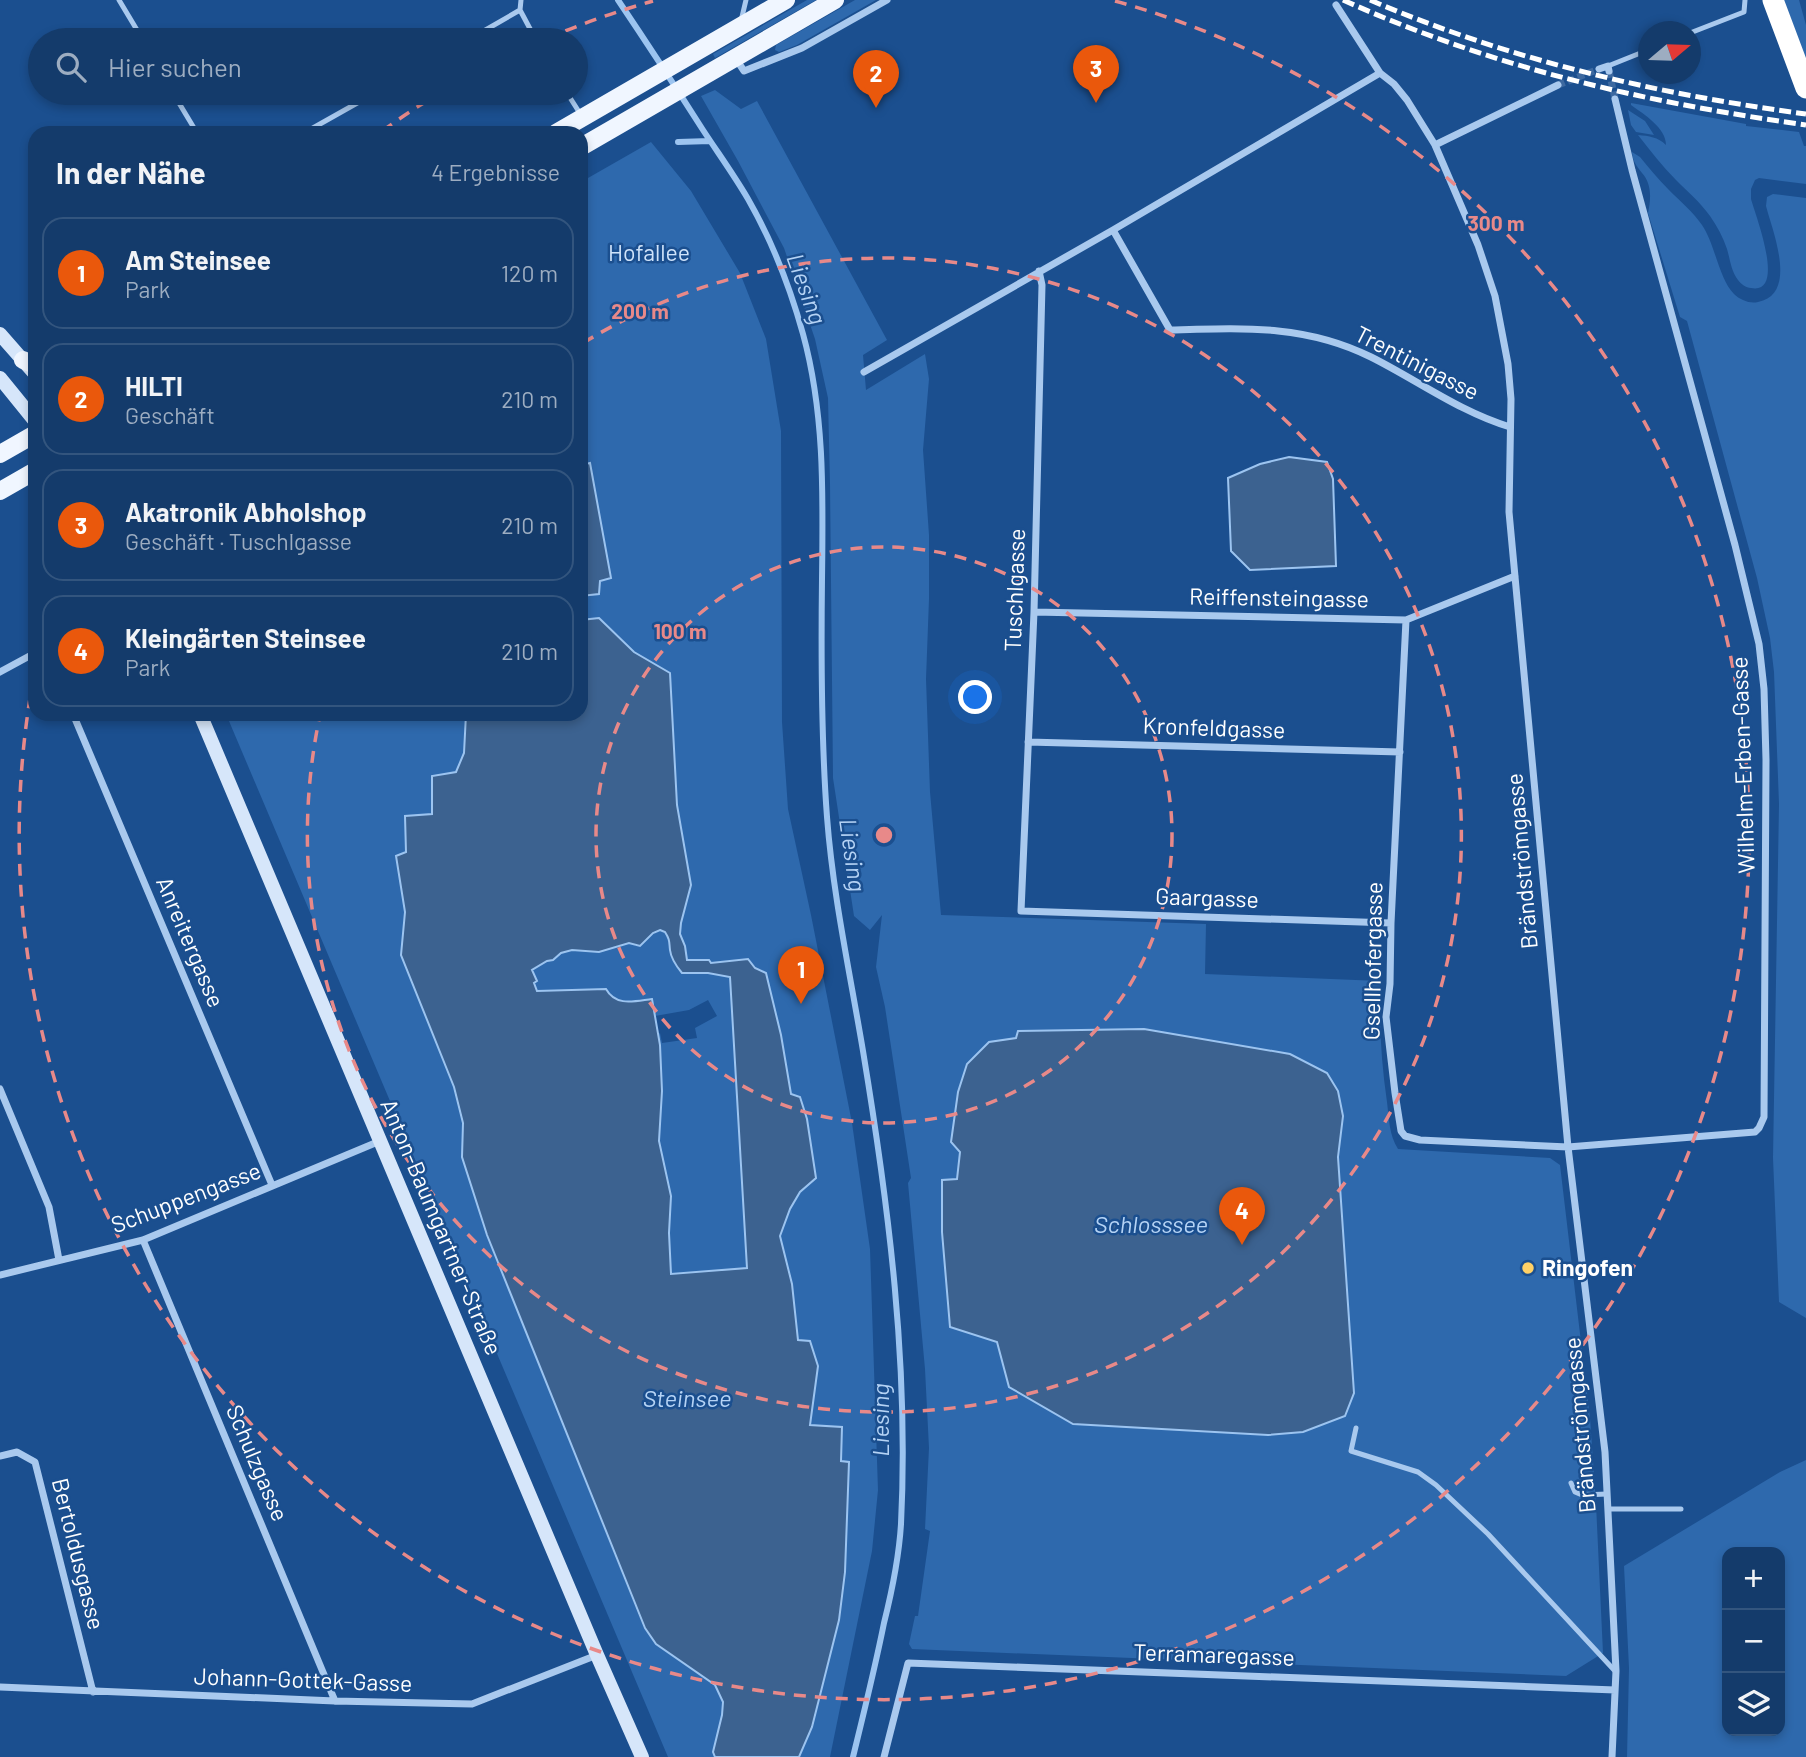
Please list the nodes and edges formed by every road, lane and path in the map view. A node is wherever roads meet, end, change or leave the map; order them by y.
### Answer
1 (119, 0) edge
2 (521, 0) edge
3 (746, 0) edge
4 (786, 0) edge
5 (835, 0) edge
6 (887, 0) edge
7 (1745, 0) edge
8 (1773, 0) edge
9 (1336, 5) dead end
10 (520, 10) junction
11 (740, 27) junction
12 (136, 28) edge
13 (489, 28) edge
14 (530, 28) edge
15 (1701, 29) edge
16 (1638, 55) edge
17 (739, 64) junction
18 (1599, 69) tunnel mouth
19 (1609, 69) joint
20 (1380, 73) junction
21 (1558, 85) tunnel mouth
22 (1806, 88) edge
23 (1615, 99) tunnel mouth
24 (180, 105) edge
25 (353, 105) edge
26 (574, 105) edge
27 (582, 118) junction
28 (193, 126) edge
29 (316, 126) edge
30 (568, 126) edge
31 (588, 143) edge
32 (1434, 145) junction
33 (1113, 230) junction
34 (1039, 271) junction
35 (0, 334) edge
36 (28, 361) edge
37 (864, 372) dead end
38 (0, 378) edge
39 (28, 412) edge
40 (1510, 427) junction
41 (28, 438) edge
42 (0, 453) edge
43 (28, 475) edge
44 (0, 491) edge
45 (1515, 576) junction
46 (1034, 612) junction
47 (1406, 620) junction
48 (28, 657) edge
49 (0, 672) edge
50 (76, 721) edge
51 (203, 721) edge
52 (1028, 742) junction
53 (1400, 752) junction
54 (1021, 911) joint
55 (1391, 923) junction
56 (0, 1089) edge
57 (380, 1141) junction
58 (1568, 1147) junction
59 (272, 1185) junction
60 (143, 1240) junction
61 (59, 1260) junction
62 (0, 1275) edge
63 (1356, 1429) dead end
64 (0, 1456) edge
65 (1571, 1483) dead end
66 (1607, 1494) junction
67 (1608, 1509) junction
68 (1681, 1509) dead end
69 (597, 1655) junction
70 (1616, 1671) junction
71 (0, 1687) edge
72 (1615, 1690) junction
73 (93, 1692) junction
74 (335, 1701) junction
75 (642, 1757) edge
76 (884, 1757) edge
77 (1612, 1757) edge

1 - 12 lane
2 - 10 lane
3 - 11 lane
4 - 11 main road
5 - 17 main road
6 - 17 street
7 - 15 lane
8 - 22 highway
9 - 20 street, Brändströmgasse
10 - 13 lane
10 - 14 lane
11 - 27 main road
16 - 19 lane
17 - 31 main road
18 - 19 street
20 - 32 street, Brändströmgasse
20 - 33 street
21 - 32 street
23 - 58 street, Wilhelm-Erben-Gasse
24 - 28 lane
25 - 29 lane
26 - 27 lane
27 - 30 main road
32 - 40 street, Brändströmgasse
33 - 34 street
33 - 40 street, Trentinigasse
34 - 37 street
34 - 46 street, Tuschlgasse
35 - 36 main road
38 - 39 main road
40 - 45 street, Brändströmgasse
41 - 42 main road
43 - 44 main road
45 - 47 street, Reiffensteingasse
45 - 58 street, Brändströmgasse
46 - 47 street, Reiffensteingasse
46 - 52 street, Tuschlgasse
47 - 53 street, Gsellhofergasse
48 - 49 street
50 - 59 street, Anreitergasse
51 - 57 main road, Anton-Baumgartner-Straße
52 - 53 street, Kronfeldgasse
52 - 54 street, Tuschlgasse
53 - 55 street, Gsellhofergasse
54 - 55 street, Gaargasse
55 - 58 street, Gsellhofergasse
56 - 61 street
57 - 59 street, Schuppengasse
57 - 69 main road, Anton-Baumgartner-Straße
58 - 66 street, Brändströmgasse
59 - 60 street, Schuppengasse
60 - 61 street, Schuppengasse
60 - 74 street, Schulzgasse
61 - 62 street, Schuppengasse
63 - 70 lane
64 - 73 street, Bertoldusgasse
65 - 66 lane
66 - 67 street, Brändströmgasse
67 - 68 lane
67 - 70 street, Brändströmgasse
69 - 74 street, Johann-Gottek-Gasse
69 - 75 main road, Anton-Baumgartner-Straße
70 - 72 street, Brändströmgasse
71 - 73 street, Johann-Gottek-Gasse
72 - 76 street, Terramaregasse
72 - 77 street, Brändströmgasse
73 - 74 street, Johann-Gottek-Gasse

